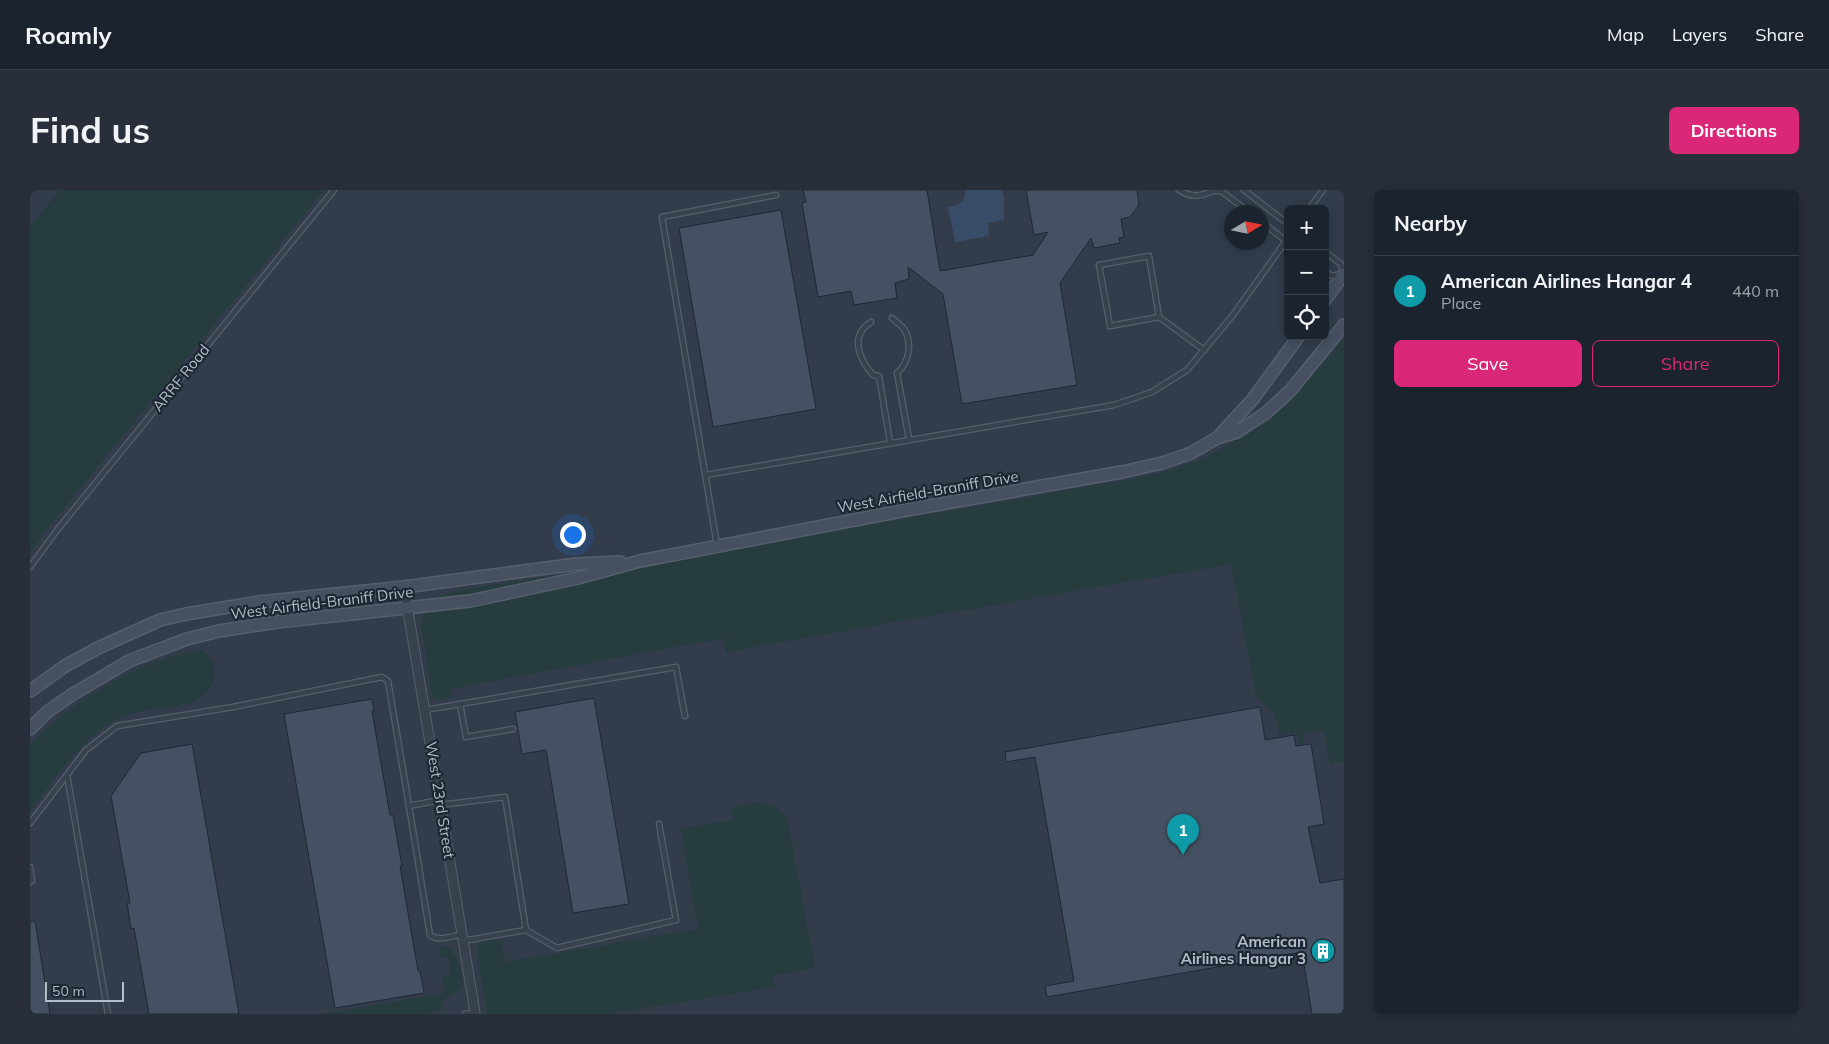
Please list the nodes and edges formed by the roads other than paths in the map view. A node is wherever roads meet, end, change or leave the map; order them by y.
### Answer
1 (334, 190) edge
2 (1179, 190) edge
3 (1214, 190) edge
4 (1244, 190) edge
5 (1323, 190) edge
6 (776, 196) dead end
7 (1240, 205) edge
8 (1312, 205) edge
9 (1284, 221) edge
10 (1269, 227) edge
11 (1284, 238) edge
12 (1284, 244) edge
13 (1329, 255) edge
14 (1329, 274) edge
15 (1344, 274) edge
16 (1329, 295) edge
17 (1159, 317) junction
18 (892, 318) dead end
19 (871, 322) dead end
20 (1344, 325) edge
21 (1296, 340) edge
22 (1204, 350) junction
23 (1217, 438) junction
24 (909, 439) junction
25 (890, 442) junction
26 (706, 475) junction
27 (717, 546) junction
28 (640, 561) junction
29 (30, 567) edge
30 (404, 587) junction
31 (408, 608) junction
32 (30, 691) edge
33 (460, 704) junction
34 (425, 710) junction
35 (685, 716) dead end
36 (30, 729) edge
37 (513, 729) dead end
38 (67, 775) junction
39 (440, 803) junction
40 (409, 806) junction
41 (30, 822) edge
42 (659, 824) dead end
43 (30, 867) edge
44 (30, 882) edge
45 (526, 930) junction
46 (462, 937) junction
47 (108, 1014) edge
48 (472, 1014) edge

1 - 29 lane, ARRF Road
2 - 3 lane
3 - 7 lane
4 - 9 lane
5 - 8 lane
6 - 26 lane
10 - 11 lane
12 - 22 lane
13 - 15 lane
14 - 15 lane
15 - 16 street
17 - 17 lane
17 - 22 lane
18 - 24 lane
19 - 25 lane
20 - 23 street
21 - 23 street
22 - 24 lane
23 - 27 street, West Airfield-Braniff Drive
24 - 25 lane
25 - 26 lane
26 - 27 lane
27 - 28 street, West Airfield-Braniff Drive
28 - 30 street, West Airfield-Braniff Drive
28 - 31 street, West Airfield-Braniff Drive
30 - 31 street, West 23rd Street
30 - 32 street, West Airfield-Braniff Drive
31 - 34 street, West 23rd Street
31 - 36 street, West Airfield-Braniff Drive
33 - 34 lane
33 - 35 lane
33 - 37 lane
34 - 39 street, West 23rd Street
38 - 40 lane
38 - 41 lane
38 - 47 lane
39 - 40 lane
39 - 45 lane
39 - 46 street, West 23rd Street
40 - 46 lane
42 - 45 lane
43 - 44 lane
45 - 46 lane
46 - 48 street, West 23rd Street

